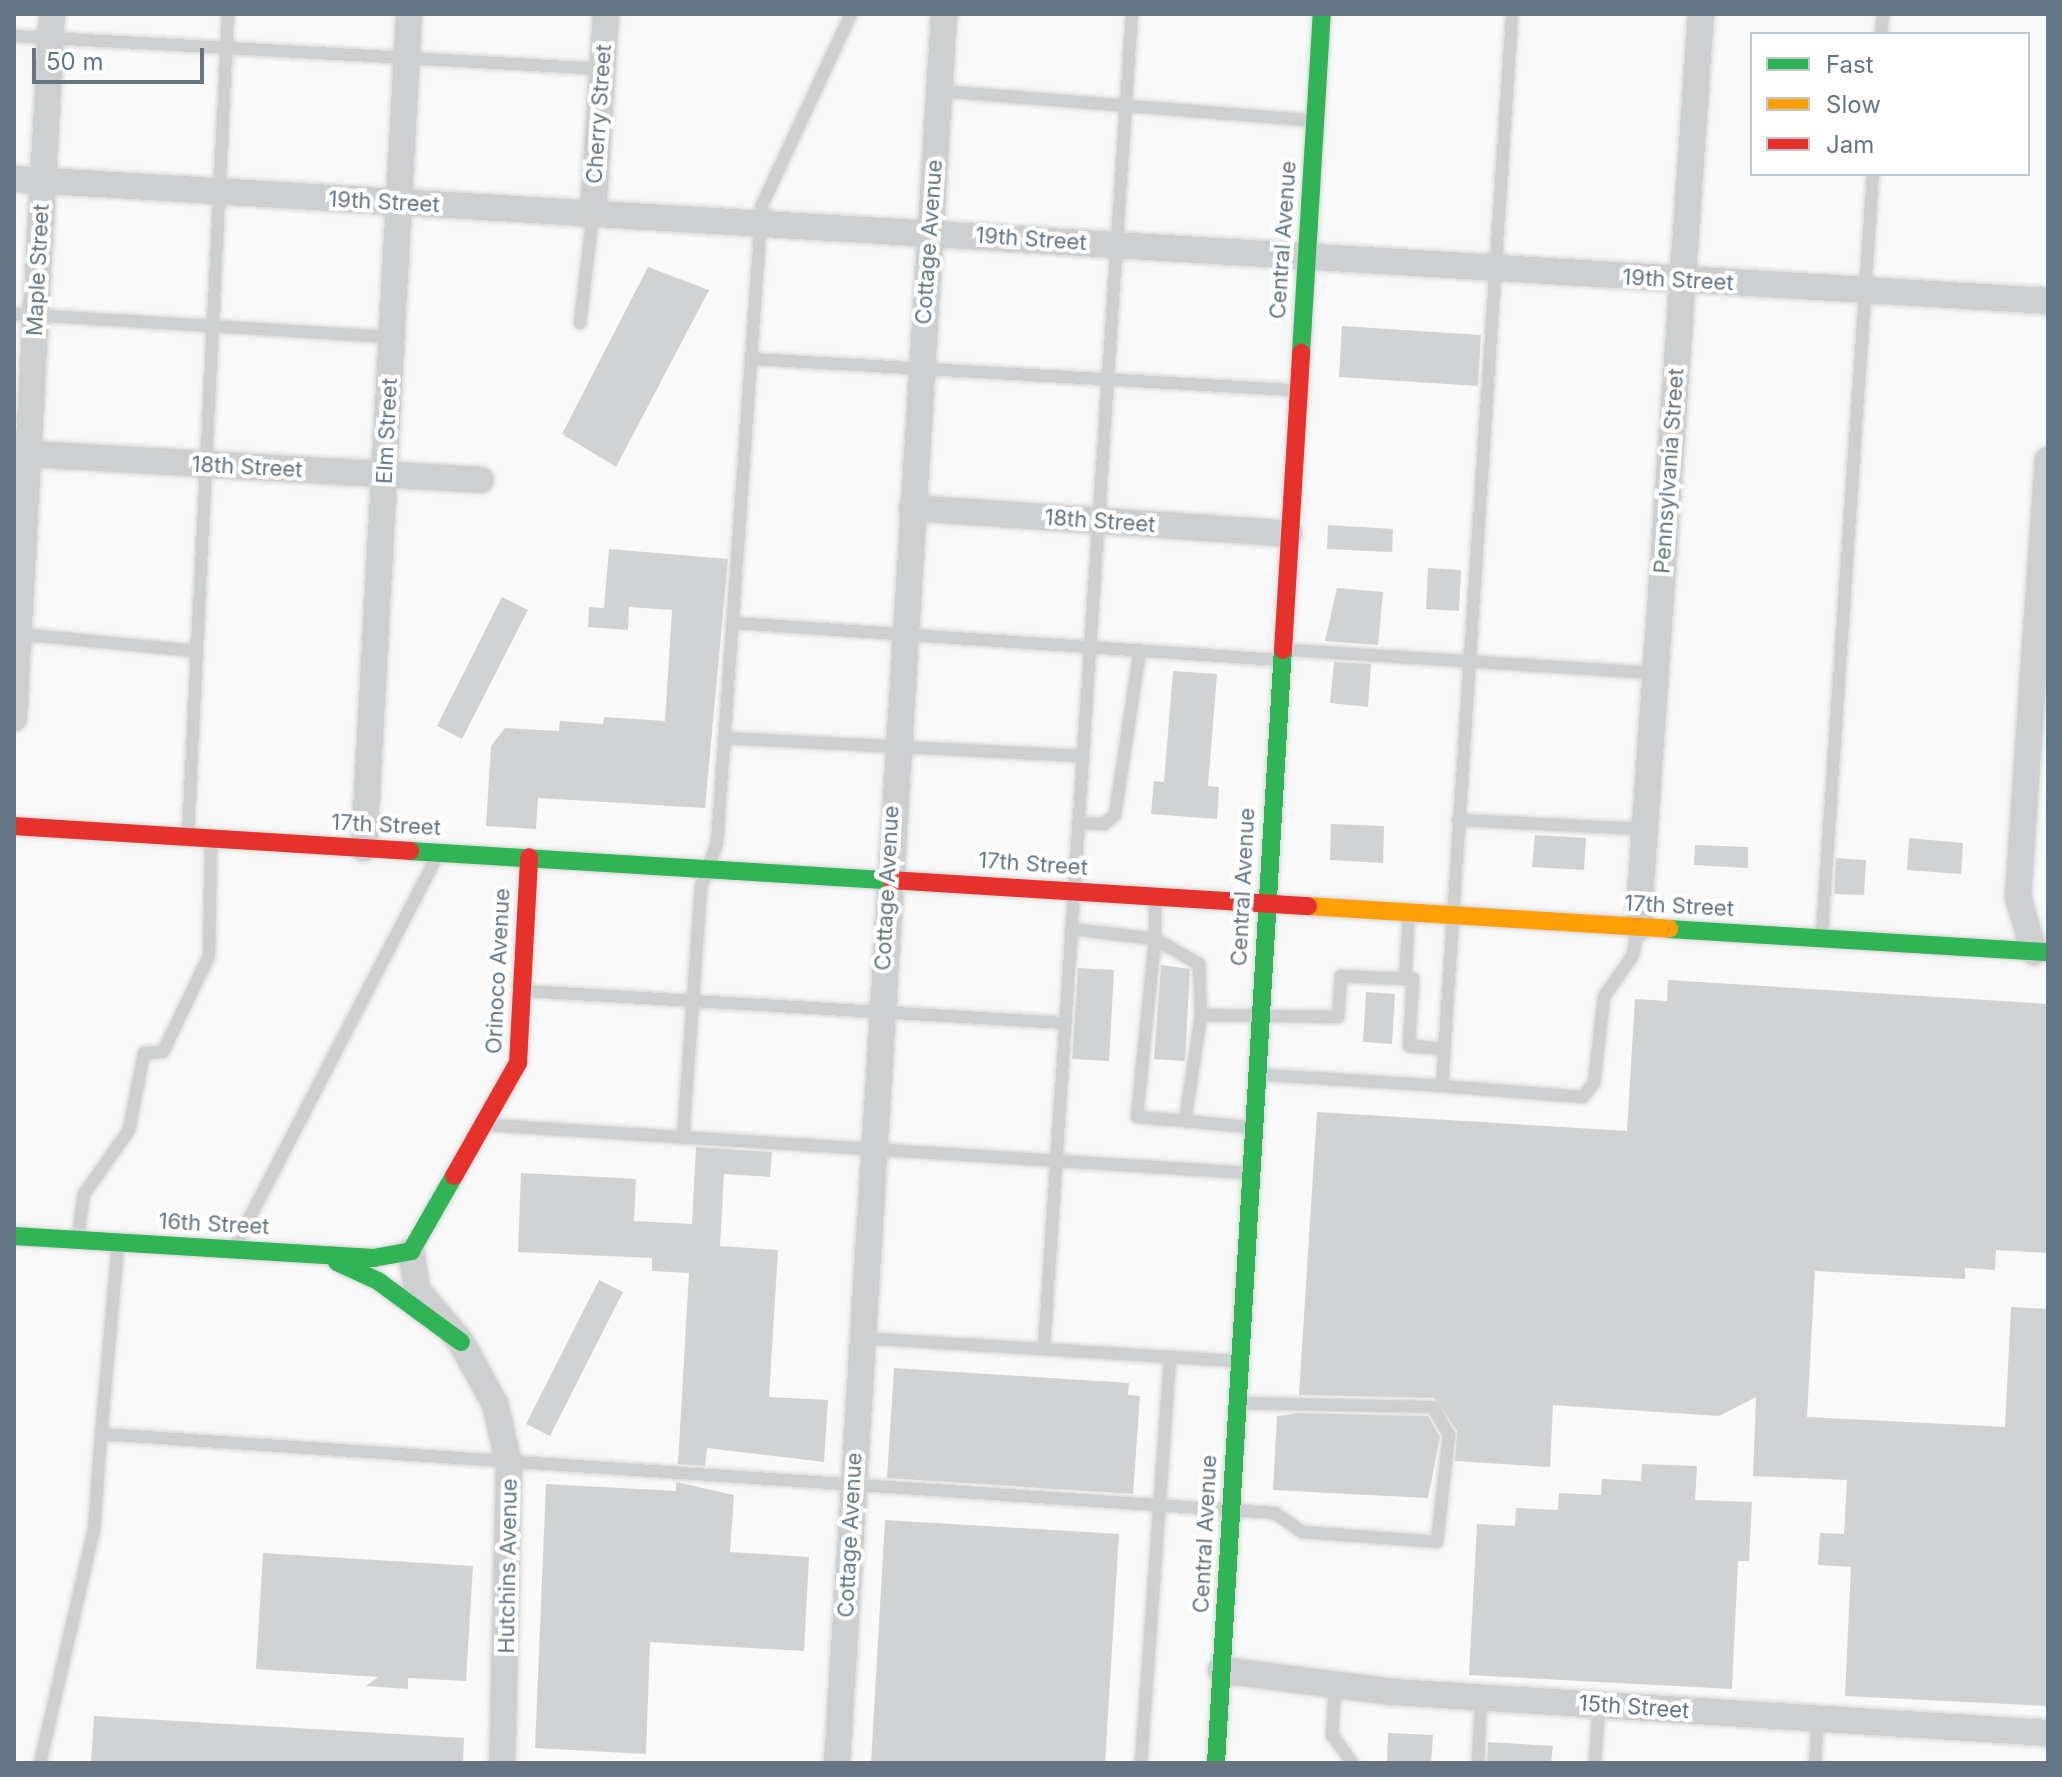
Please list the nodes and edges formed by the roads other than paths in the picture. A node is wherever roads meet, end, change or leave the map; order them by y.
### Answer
1 (228, 14) edge
2 (409, 14) edge
3 (606, 14) edge
4 (851, 14) edge
5 (944, 14) edge
6 (1132, 14) edge
7 (1322, 14) edge
8 (1512, 14) edge
9 (1701, 14) edge
10 (51, 26) edge
11 (14, 36) edge
12 (226, 49) junction
13 (407, 60) junction
14 (602, 69) junction
15 (939, 91) junction
16 (1125, 102) junction
17 (1315, 121) junction
18 (1873, 176) edge
19 (14, 179) edge
20 (43, 181) junction
21 (219, 192) junction
22 (399, 203) junction
23 (593, 214) junction
24 (762, 224) junction
25 (929, 232) junction
26 (1118, 246) junction
27 (1306, 260) junction
28 (1495, 270) junction
29 (1682, 280) junction
30 (1863, 291) junction
31 (2048, 301) edge
32 (25, 315) edge
33 (580, 323) dead end
34 (212, 326) junction
35 (392, 337) junction
36 (752, 359) junction
37 (920, 373) junction
38 (1105, 381) junction
39 (1298, 390) junction
40 (21, 453) edge
41 (2048, 460) edge
42 (205, 464) junction
43 (385, 474) junction
44 (480, 480) dead end
45 (912, 508) junction
46 (1098, 521) junction
47 (1289, 534) junction
48 (734, 623) junction
49 (19, 634) junction
50 (903, 634) junction
51 (1088, 646) junction
52 (1140, 650) junction
53 (196, 651) junction
54 (1281, 655) junction
55 (1469, 663) junction
56 (1655, 673) junction
57 (14, 718) edge
58 (725, 738) junction
59 (896, 745) junction
60 (1080, 756) junction
61 (1458, 820) junction
62 (1078, 823) junction
63 (14, 826) edge
64 (1645, 829) junction
65 (188, 837) junction
66 (211, 838) junction
67 (364, 848) junction
68 (439, 852) junction
69 (529, 857) junction
70 (709, 868) junction
71 (888, 879) junction
72 (1074, 891) junction
73 (1155, 897) junction
74 (1266, 904) junction
75 (1409, 913) junction
76 (1452, 916) junction
77 (2048, 920) edge
78 (1638, 928) junction
79 (1071, 929) junction
80 (1155, 939) junction
81 (1821, 939) junction
82 (2041, 952) edge
83 (1405, 979) junction
84 (522, 991) junction
85 (695, 1003) junction
86 (880, 1013) junction
87 (1259, 1013) junction
88 (1201, 1015) junction
89 (1064, 1023) junction
90 (1444, 1049) junction
91 (1256, 1075) junction
92 (1442, 1086) junction
93 (1185, 1121) junction
94 (485, 1125) junction
95 (1253, 1128) junction
96 (683, 1138) junction
97 (872, 1149) junction
98 (1059, 1161) junction
99 (1250, 1173) junction
100 (14, 1236) edge
101 (77, 1240) junction
102 (119, 1242) junction
103 (233, 1249) junction
104 (411, 1251) junction
105 (321, 1254) junction
106 (861, 1338) junction
107 (461, 1342) junction
108 (1044, 1348) junction
109 (1170, 1357) junction
110 (1239, 1361) junction
111 (1237, 1403) junction
112 (101, 1434) junction
113 (509, 1464) junction
114 (853, 1485) junction
115 (1160, 1506) junction
116 (1231, 1511) junction
117 (1221, 1670) junction
118 (1335, 1685) junction
119 (1481, 1698) junction
120 (1599, 1705) junction
121 (1818, 1719) junction
122 (2048, 1733) edge
123 (40, 1763) edge
124 (502, 1763) edge
125 (837, 1763) edge
126 (1141, 1763) edge
127 (1216, 1763) edge
128 (1352, 1763) edge
129 (1478, 1763) edge
130 (1595, 1763) edge
131 (1815, 1763) edge

1 - 12 lane
2 - 13 street, Elm Street
3 - 14 street, Cherry Street
4 - 24 lane
5 - 15 street, Cottage Avenue
6 - 16 lane
7 - 17 street, Central Avenue
8 - 28 lane
9 - 29 street, Pennsylvania Street
10 - 11 lane
10 - 12 lane
10 - 20 street, Maple Street
12 - 13 lane
12 - 21 lane
13 - 14 lane
13 - 22 street, Elm Street
14 - 23 street, Cherry Street
15 - 16 lane
15 - 25 street, Cottage Avenue
16 - 17 lane
16 - 26 lane
17 - 27 street, Central Avenue
18 - 30 lane
19 - 20 street, 19th Street
20 - 21 street, 19th Street
20 - 32 street, Maple Street
21 - 22 street, 19th Street
21 - 34 lane
22 - 23 street, 19th Street
22 - 35 street, Elm Street
23 - 24 street, 19th Street
23 - 33 lane
24 - 25 street, 19th Street
24 - 36 lane
25 - 26 street, 19th Street
25 - 37 street, Cottage Avenue
26 - 27 street, 19th Street
26 - 38 lane
27 - 28 street, 19th Street
27 - 39 street, Central Avenue
28 - 29 street, 19th Street
28 - 55 lane
29 - 30 street, 19th Street
29 - 56 street, Pennsylvania Street
30 - 31 street, 19th Street
30 - 81 lane
32 - 34 lane
32 - 40 street, Maple Street
34 - 35 lane
34 - 42 lane
35 - 43 street, Elm Street
36 - 37 lane
36 - 48 lane
37 - 38 lane
37 - 45 street, Cottage Avenue
38 - 39 lane
38 - 46 lane
39 - 47 street, Central Avenue
40 - 42 street, 18th Street
40 - 49 street, Maple Street
41 - 82 street
42 - 43 street, 18th Street
42 - 53 lane
43 - 44 street, 18th Street
43 - 67 street, Elm Street
45 - 46 street, 18th Street
45 - 50 street, Cottage Avenue
46 - 47 street, 18th Street
46 - 51 lane
47 - 54 street, Central Avenue
48 - 50 lane
48 - 58 lane
49 - 53 lane
49 - 57 street, Maple Street
50 - 51 lane
50 - 59 street, Cottage Avenue
51 - 52 lane
51 - 60 lane
52 - 54 lane
52 - 62 lane
53 - 65 lane
54 - 55 lane
54 - 74 street, Central Avenue
55 - 56 lane
55 - 61 lane
56 - 64 street, Pennsylvania Street
58 - 59 lane
58 - 70 lane
59 - 60 lane
59 - 71 street, Cottage Avenue
60 - 62 lane
61 - 64 lane
61 - 76 lane
62 - 72 lane
63 - 65 street, 17th Street
64 - 78 street, Pennsylvania Street
65 - 66 street, 17th Street
66 - 67 street, 17th Street
66 - 101 lane
67 - 68 street, 17th Street
68 - 69 street, 17th Street
68 - 103 lane
69 - 70 street, 17th Street
69 - 84 street, Orinoco Avenue
70 - 71 street, 17th Street
70 - 85 lane
71 - 72 street, 17th Street
71 - 86 street, Cottage Avenue
72 - 73 street, 17th Street
72 - 79 lane
73 - 74 street, 17th Street
73 - 80 lane
74 - 75 street, 17th Street
74 - 87 street, Central Avenue
75 - 76 street, 17th Street
75 - 83 lane
76 - 78 street, 17th Street
76 - 90 lane
77 - 82 street
78 - 81 street, 17th Street
78 - 92 lane
79 - 80 lane
79 - 89 lane
80 - 88 lane
80 - 93 lane
81 - 82 street, 17th Street
83 - 87 lane
83 - 90 lane
84 - 85 lane
84 - 94 street, Orinoco Avenue
85 - 86 lane
85 - 96 lane
86 - 89 lane
86 - 97 street, Cottage Avenue
87 - 88 lane
87 - 91 street, Central Avenue
88 - 93 lane
89 - 98 lane
90 - 92 lane
91 - 92 lane
91 - 95 street, Central Avenue
93 - 95 lane
94 - 96 lane
94 - 104 street, Orinoco Avenue
95 - 99 street, Central Avenue
96 - 97 lane
97 - 98 lane
97 - 106 street, Cottage Avenue
98 - 99 lane
98 - 108 lane
99 - 110 street, Central Avenue
100 - 101 street, 16th Street
101 - 102 street, 16th Street
102 - 103 street, 16th Street
102 - 112 lane
103 - 105 street, 16th Street
104 - 105 street, 16th Street
104 - 107 street, Hutchins Avenue
105 - 107 street
106 - 108 lane
106 - 114 street, Cottage Avenue
107 - 113 street, Hutchins Avenue
108 - 109 lane
109 - 110 lane
109 - 115 lane
110 - 111 street, Central Avenue
111 - 116 street, Central Avenue
111 - 116 lane
112 - 113 lane
112 - 123 lane
113 - 114 lane
113 - 124 street, Hutchins Avenue
114 - 115 lane
114 - 125 street, Cottage Avenue
115 - 116 lane
115 - 126 lane
116 - 117 street, Central Avenue
117 - 118 street, 15th Street
117 - 127 street, Central Avenue
118 - 119 street, 15th Street
118 - 128 lane
119 - 120 street, 15th Street
119 - 129 lane
120 - 121 street, 15th Street
120 - 130 lane
121 - 122 street, 15th Street
121 - 131 lane

